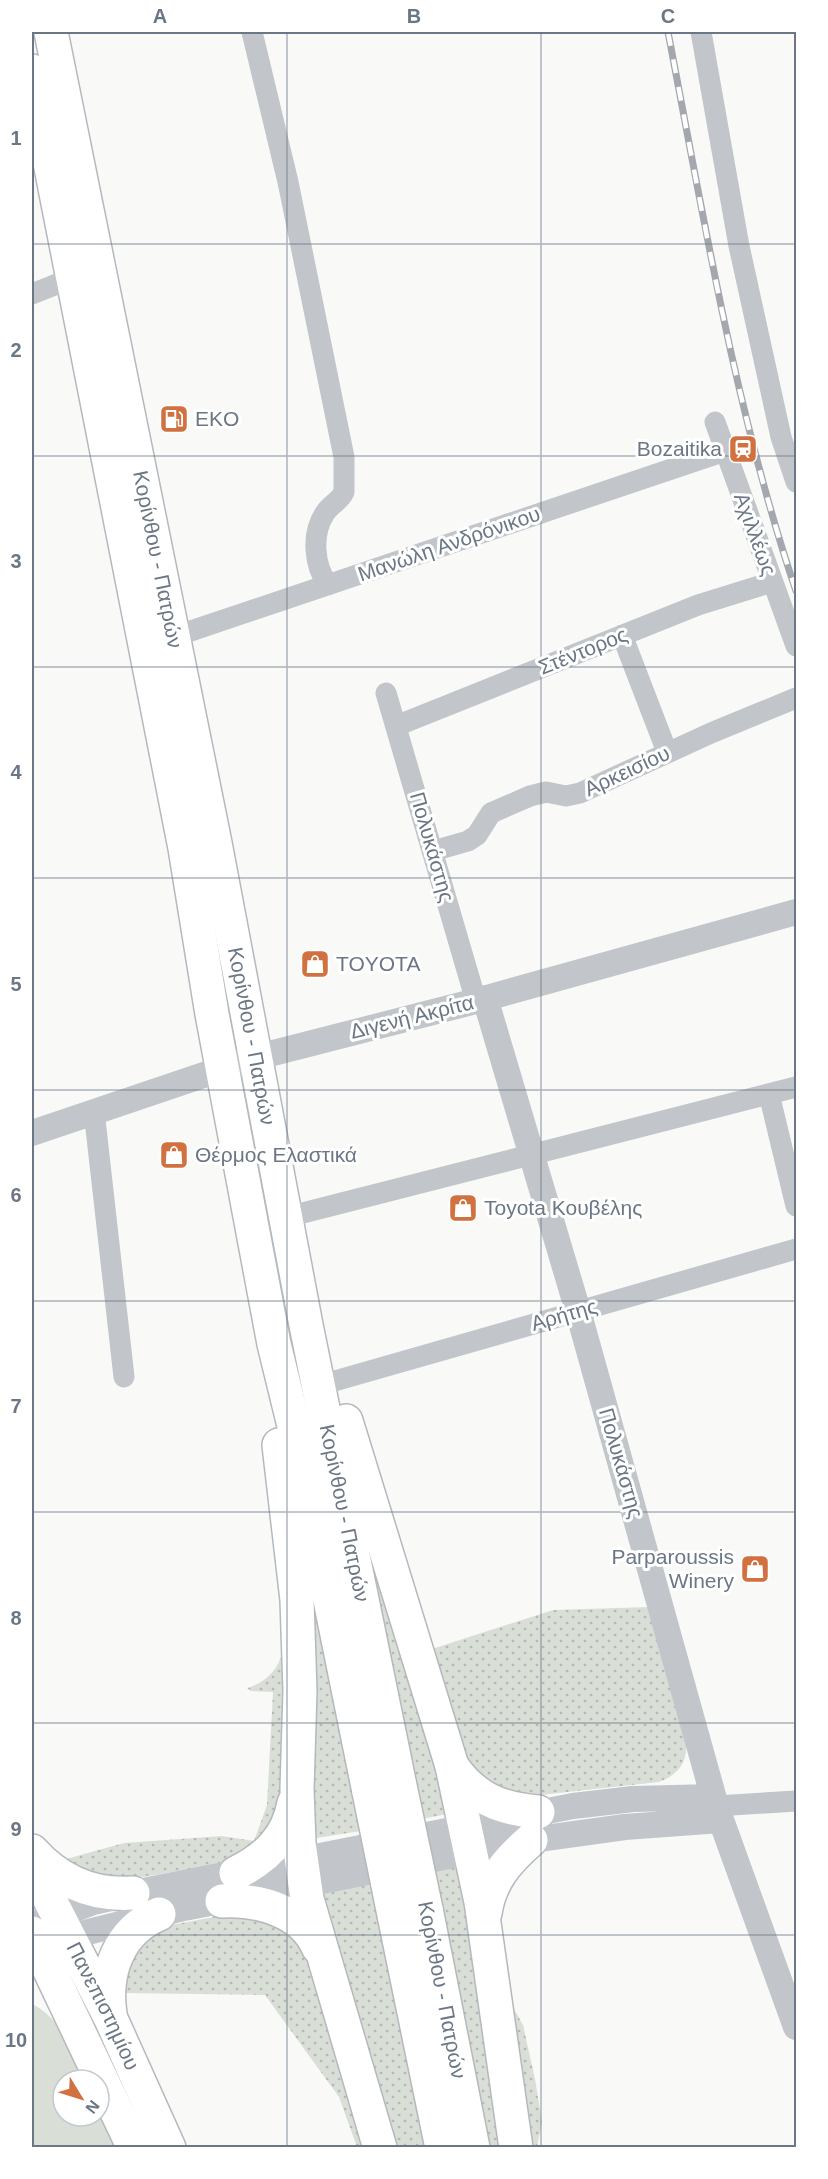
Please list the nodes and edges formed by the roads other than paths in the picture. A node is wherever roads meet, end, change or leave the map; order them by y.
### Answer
1 (51, 32) edge
2 (252, 32) edge
3 (701, 32) edge
4 (32, 71) edge
5 (72, 278) junction
6 (32, 294) edge
7 (715, 422) dead end
8 (789, 434) edge
9 (726, 451) junction
10 (796, 482) edge
11 (772, 582) junction
12 (328, 585) junction
13 (622, 635) junction
14 (172, 637) junction
15 (796, 646) edge
16 (386, 693) dead end
17 (796, 698) edge
18 (396, 726) junction
19 (667, 752) junction
20 (432, 851) junction
21 (796, 912) edge
22 (481, 1000) junction
23 (254, 1058) junction
24 (223, 1068) junction
25 (796, 1087) edge
26 (769, 1094) junction
27 (94, 1111) junction
28 (32, 1133) edge
29 (531, 1155) junction
30 (796, 1206) edge
31 (287, 1217) junction
32 (796, 1249) edge
33 (578, 1311) junction
34 (306, 1325) junction
35 (274, 1344) junction
36 (124, 1377) dead end
37 (331, 1382) junction
38 (703, 1759) junction
39 (452, 1766) junction
40 (297, 1789) junction
41 (385, 1789) junction
42 (668, 1798) junction
43 (796, 1801) edge
44 (717, 1808) junction
45 (534, 1826) junction
46 (469, 1840) junction
47 (32, 1851) edge
48 (32, 1864) edge
49 (303, 1873) junction
50 (229, 1887) junction
51 (133, 1893) junction
52 (159, 1914) junction
53 (484, 1930) junction
54 (43, 1937) edge
55 (321, 1954) junction
56 (32, 1987) edge
57 (69, 2010) junction
58 (111, 2019) junction
59 (796, 2027) edge
60 (134, 2148) edge
61 (170, 2148) edge
62 (380, 2148) edge
63 (442, 2148) edge
64 (473, 2148) edge
65 (516, 2148) edge

1 - 14 main road, Κορίνθου - Πατρών
2 - 12 street
3 - 8 street
4 - 5 main road, Κορίνθου - Πατρών
5 - 6 street
5 - 24 main road, Κορίνθου - Πατρών
7 - 9 street, Αχιλλέως
8 - 10 street
9 - 11 street, Αχιλλέως
9 - 12 street, Μανώλη Ανδρόνικου
11 - 13 street, Στέντορος
11 - 15 street, Αχιλλέως
12 - 14 street, Μανώλη Ανδρόνικου
13 - 18 street, Στέντορος
13 - 19 street
14 - 23 main road, Κορίνθου - Πατρών
16 - 18 street, Πολυκάστης
17 - 19 street, Αρκεισίου
18 - 20 street, Πολυκάστης
19 - 20 street, Αρκεισίου
20 - 22 street, Πολυκάστης
21 - 22 street, Διγενή Ακρίτα
22 - 23 street, Διγενή Ακρίτα
22 - 29 street, Πολυκάστης
23 - 24 street, Διγενή Ακρίτα
23 - 31 main road, Κορίνθου - Πατρών
24 - 27 street, Διγενή Ακρίτα
24 - 35 main road, Κορίνθου - Πατρών
25 - 26 street
26 - 29 street
26 - 30 street
27 - 28 street, Διγενή Ακρίτα
27 - 36 street
29 - 31 street
29 - 33 street, Πολυκάστης
31 - 34 main road, Κορίνθου - Πατρών
32 - 33 street, Αρήτης
33 - 37 street, Αρήτης
33 - 38 street, Πολυκάστης
34 - 37 main road
34 - 41 main road, Κορίνθου - Πατρών
35 - 40 main road
35 - 41 main road, Κορίνθου - Πατρών
37 - 39 main road
38 - 42 street
38 - 44 street, Πολυκάστης
39 - 45 main road
39 - 46 main road
40 - 49 main road
40 - 50 main road
41 - 63 main road, Κορίνθου - Πατρών, bridge
41 - 64 main road, Κορίνθου - Πατρών, bridge
42 - 44 street
42 - 45 street
43 - 44 street
44 - 45 street
44 - 59 street, Πολυκάστης
45 - 46 street
45 - 53 main road
46 - 49 street
46 - 53 main road
47 - 51 main road
48 - 54 main road, Πανεπιστημίου
49 - 50 street
49 - 55 main road
50 - 51 street
50 - 52 street
50 - 55 main road
51 - 54 street
52 - 54 street
52 - 58 main road
53 - 65 main road
54 - 57 main road, Πανεπιστημίου
54 - 58 main road, Πανεπιστημίου
55 - 62 main road
56 - 57 main road
57 - 60 main road, Πανεπιστημίου
58 - 61 main road, Πανεπιστημίου

